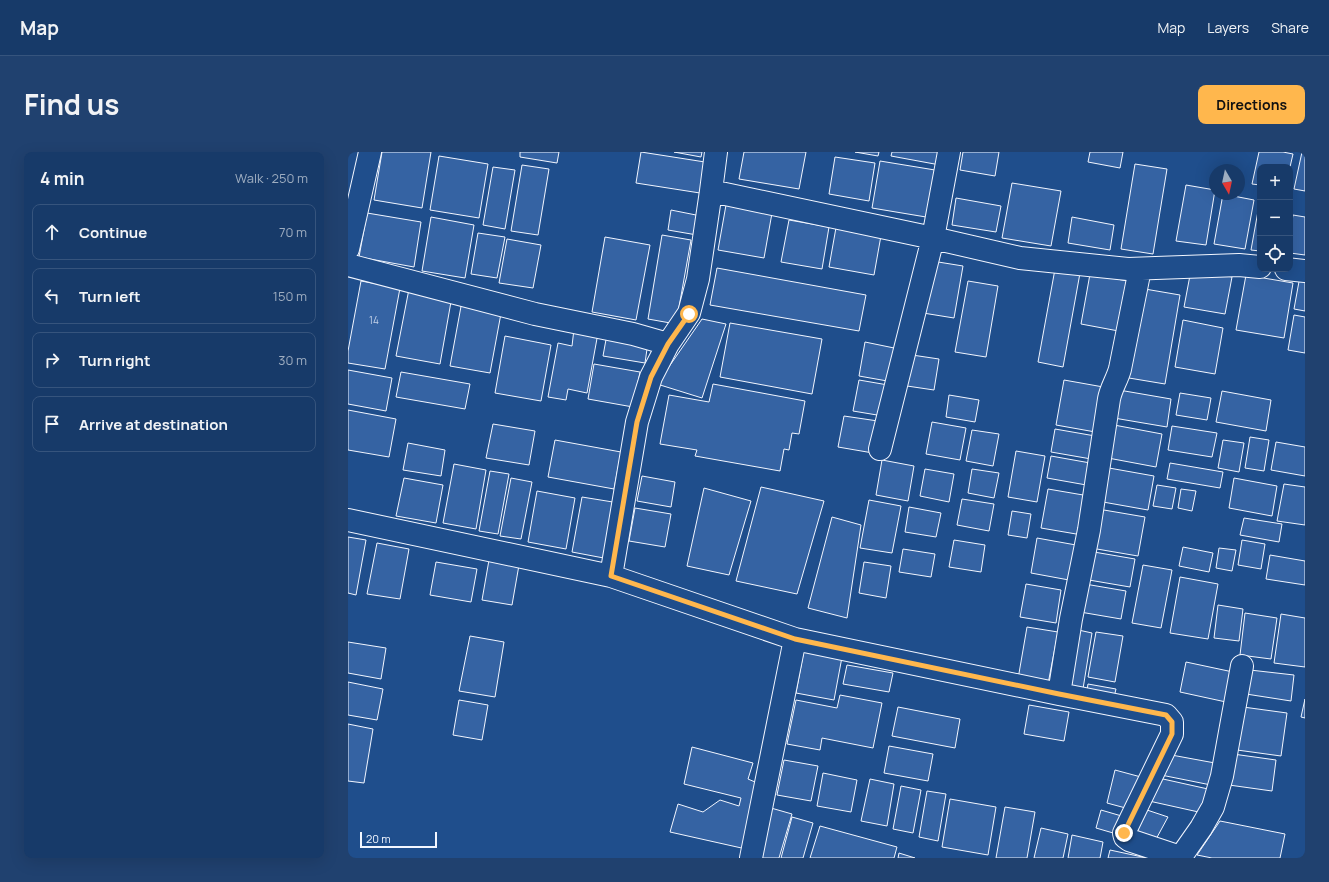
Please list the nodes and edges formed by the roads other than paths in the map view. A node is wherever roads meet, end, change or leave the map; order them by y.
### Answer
1 (370, 152) edge
2 (716, 152) edge
3 (949, 152) edge
4 (710, 191) junction
5 (933, 238) junction
6 (348, 249) edge
7 (348, 265) edge
8 (1257, 267) edge
9 (1140, 269) junction
10 (1293, 270) edge
11 (1305, 271) edge
12 (668, 344) junction
13 (880, 449) dead end
14 (348, 520) edge
15 (611, 576) junction
16 (795, 639) junction
17 (1242, 666) dead end
18 (1059, 694) junction
19 (1180, 857) edge
20 (751, 858) edge

1 - 6 street
2 - 4 street
3 - 5 street
4 - 5 street
4 - 12 street
5 - 9 street
5 - 13 street
7 - 12 street
8 - 9 street
9 - 18 street
10 - 11 street
12 - 15 street
14 - 15 street
15 - 16 street
16 - 18 street
16 - 20 street
17 - 19 street
18 - 19 street

